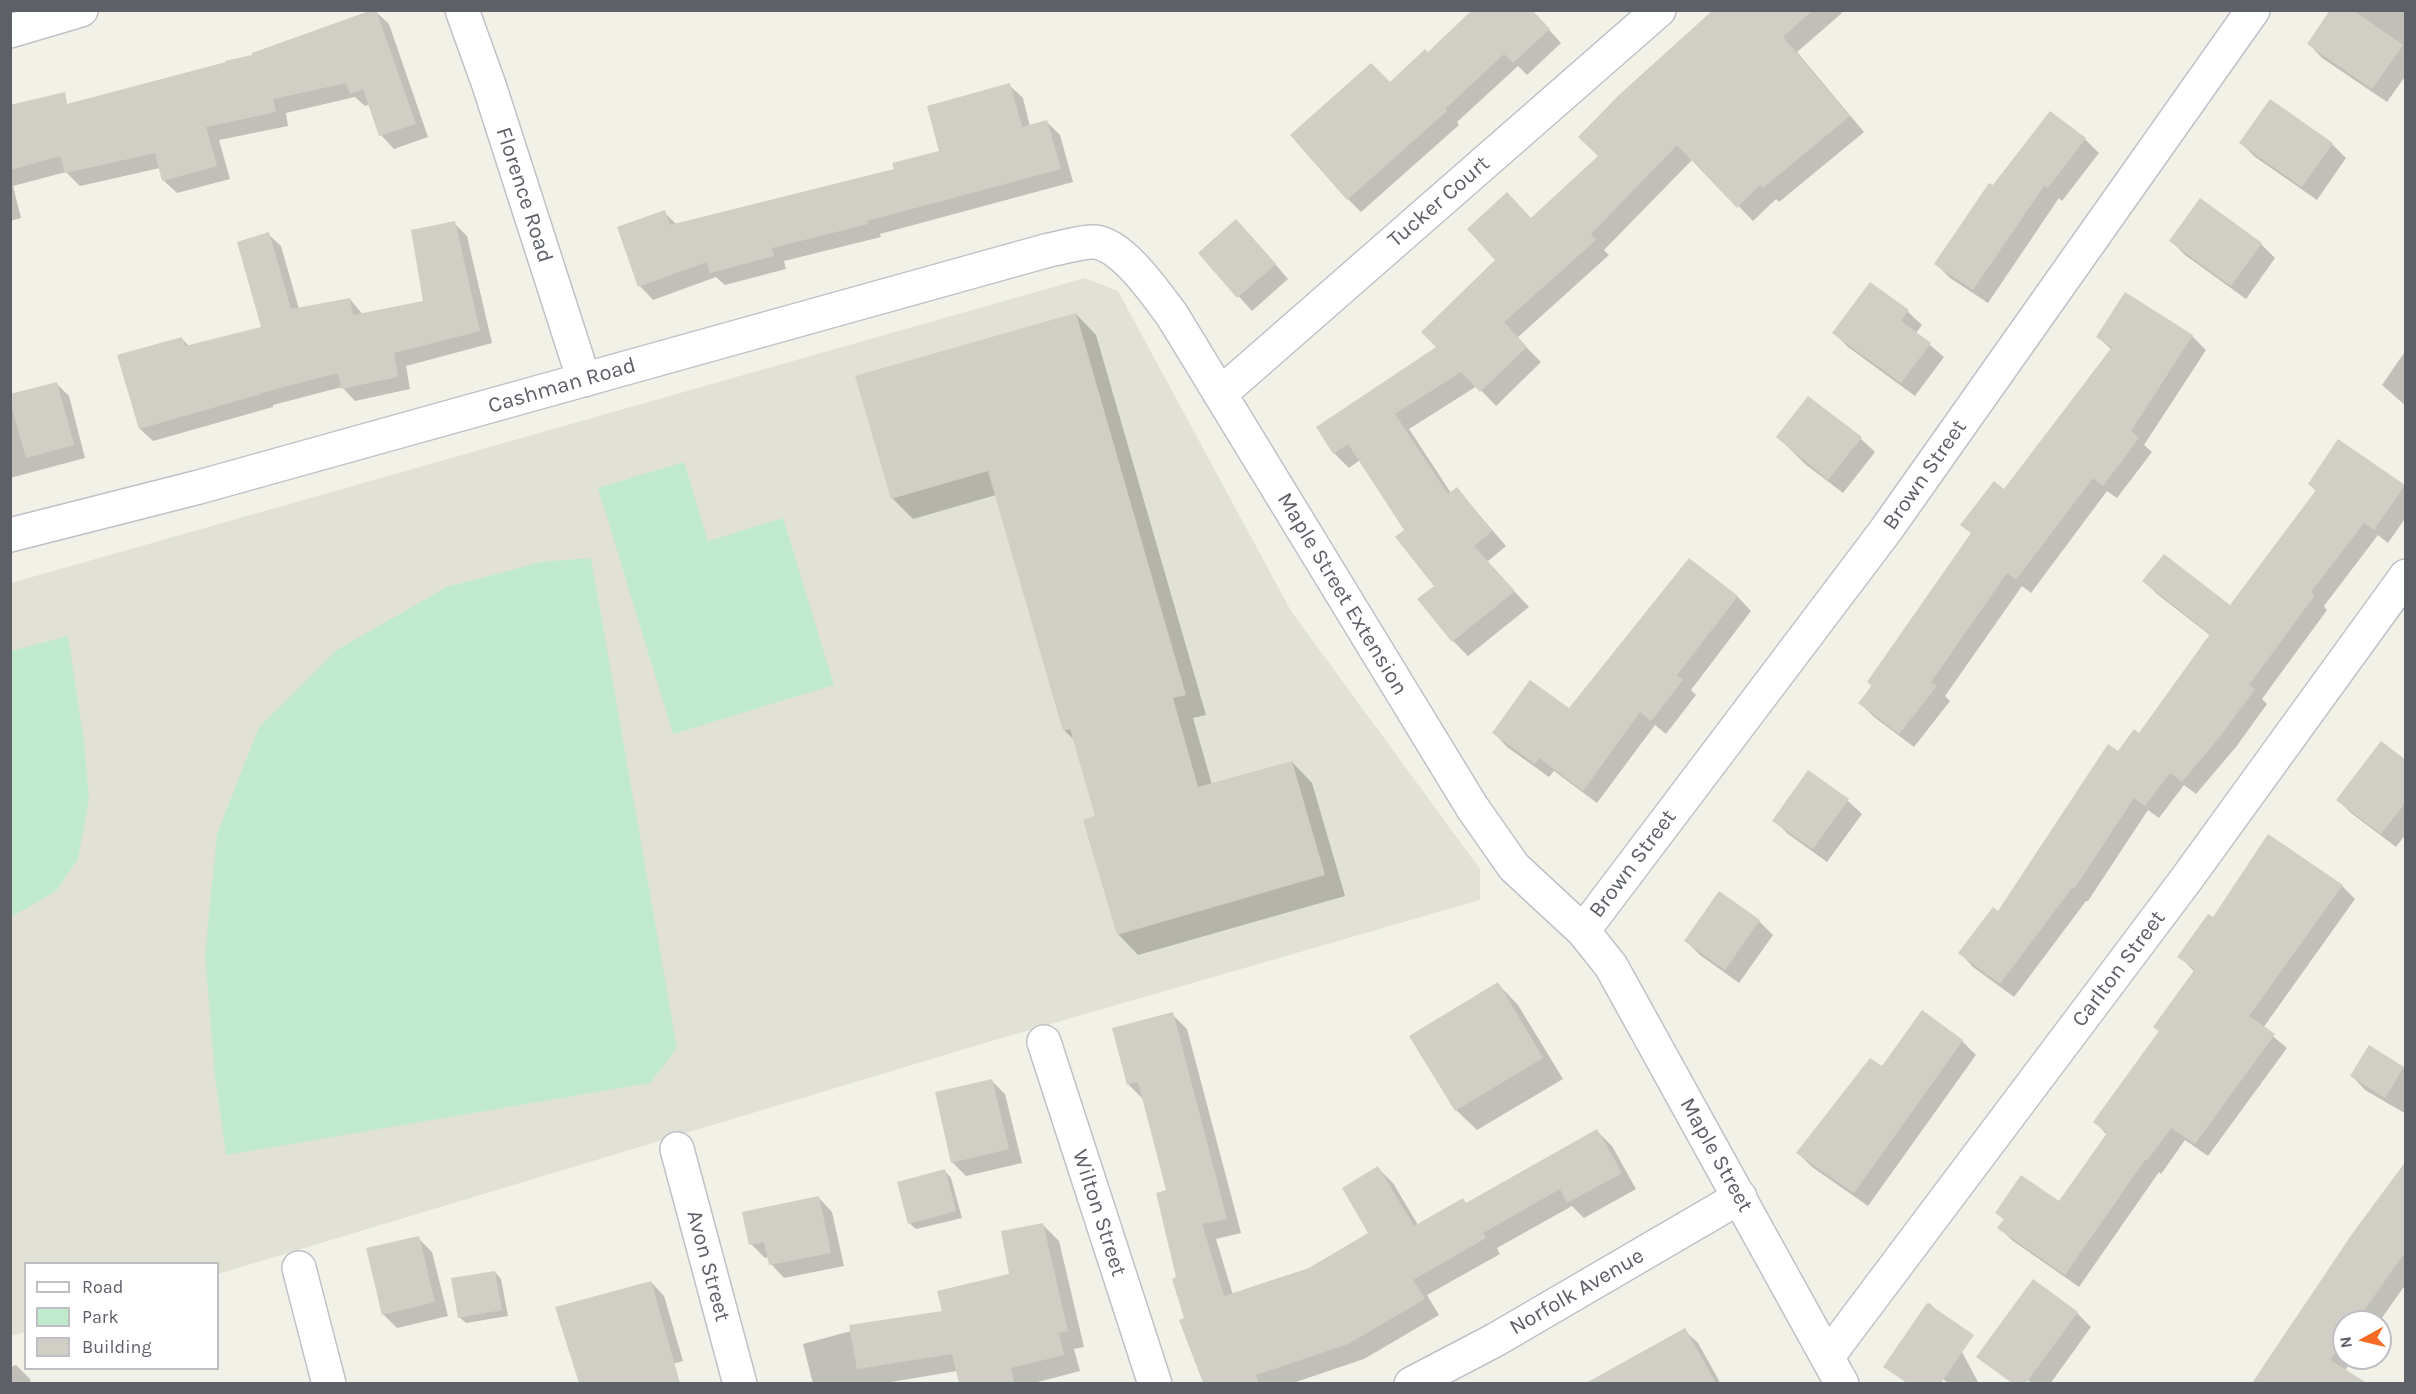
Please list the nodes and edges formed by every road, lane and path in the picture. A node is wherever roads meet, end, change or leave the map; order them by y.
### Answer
1 (81, 10) edge
2 (462, 10) edge
3 (1659, 10) edge
4 (2253, 10) edge
5 (10, 31) edge
6 (1112, 250) joint
7 (584, 380) junction
8 (1220, 394) junction
9 (10, 535) edge
10 (2406, 576) edge
11 (1583, 931) junction
12 (1044, 1042) dead end
13 (677, 1149) dead end
14 (1740, 1197) junction
15 (298, 1268) dead end
16 (1835, 1370) edge
17 (329, 1383) edge
18 (740, 1383) edge
19 (1155, 1383) edge
20 (1411, 1383) edge

1 - 5 street
2 - 7 street, Florence Road
3 - 8 street, Tucker Court
4 - 11 street, Brown Street
6 - 7 street, Cashman Road
6 - 8 street, Maple Street Extension
7 - 9 street, Cashman Road
8 - 11 street, Maple Street Extension
10 - 16 street, Carlton Street
11 - 14 street, Maple Street
12 - 19 street, Wilton Street
13 - 18 street, Avon Street
14 - 16 street, Maple Street
14 - 20 street, Norfolk Avenue
15 - 17 street

